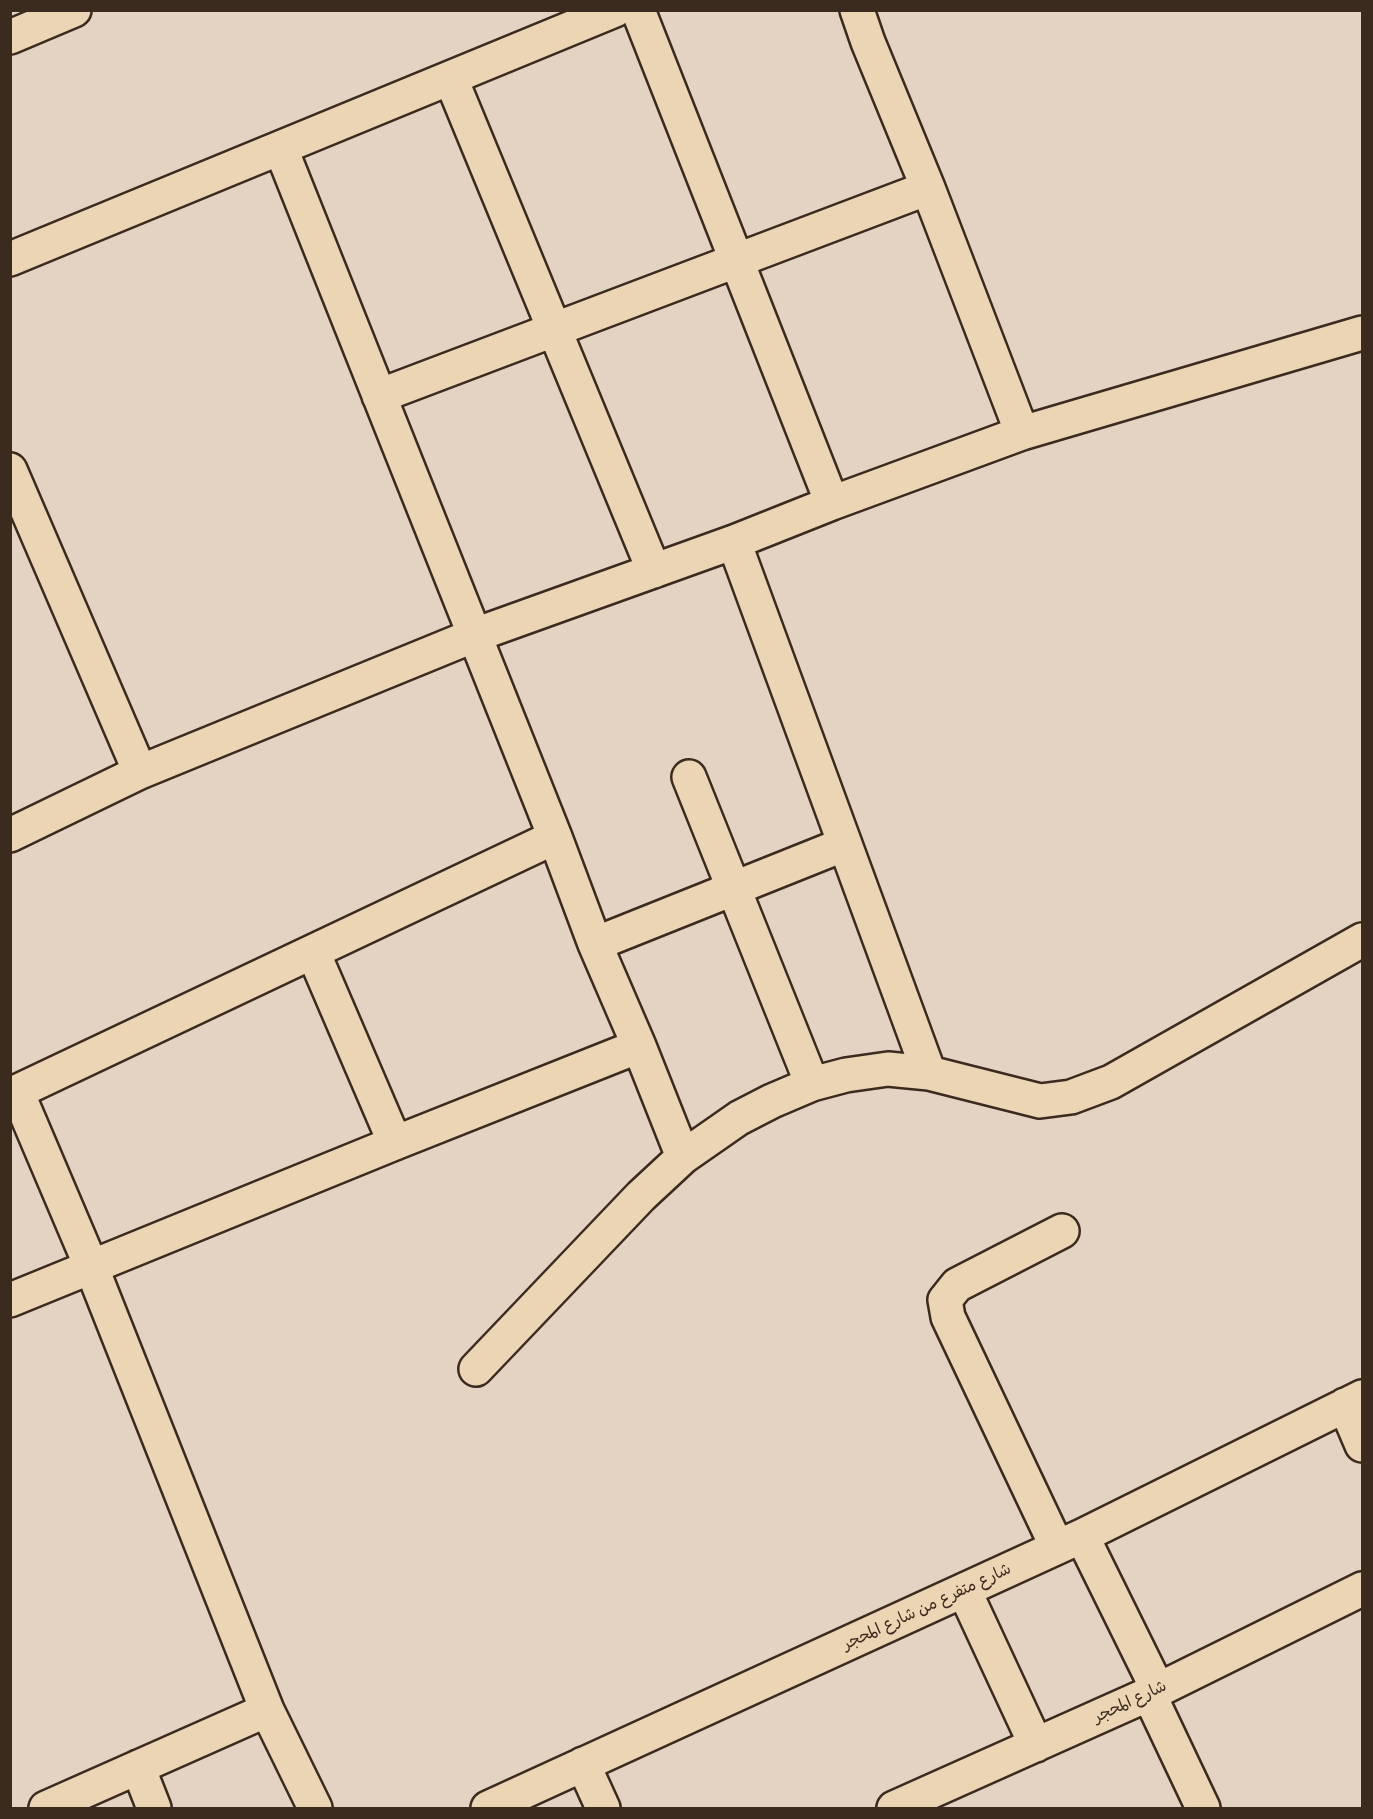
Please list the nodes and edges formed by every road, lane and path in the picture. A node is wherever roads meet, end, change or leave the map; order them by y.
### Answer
1 (74, 10) edge
2 (615, 10) edge
3 (638, 10) edge
4 (857, 10) edge
5 (10, 37) edge
6 (451, 79) junction
7 (281, 149) junction
8 (928, 188) junction
9 (11, 258) edge
10 (737, 261) junction
11 (555, 330) junction
12 (1362, 333) edge
13 (379, 396) junction
14 (1022, 433) junction
15 (10, 470) edge
16 (832, 503) junction
17 (734, 542) junction
18 (654, 570) junction
19 (475, 635) junction
20 (140, 772) junction
21 (689, 777) dead end
22 (10, 836) edge
23 (555, 837) junction
24 (845, 844) junction
25 (734, 888) junction
26 (1362, 940) edge
27 (595, 944) junction
28 (313, 952) junction
29 (639, 1046) junction
30 (929, 1073) junction
31 (812, 1084) junction
32 (14, 1094) edge
33 (395, 1143) junction
34 (683, 1156) junction
35 (1062, 1231) dead end
36 (91, 1266) junction
37 (10, 1300) edge
38 (476, 1370) dead end
39 (1354, 1401) edge
40 (1362, 1445) edge
41 (1069, 1541) junction
42 (1362, 1589) edge
43 (964, 1590) junction
44 (1153, 1692) junction
45 (267, 1710) junction
46 (1036, 1745) junction
47 (583, 1764) junction
48 (138, 1767) junction
49 (46, 1809) edge
50 (154, 1809) edge
51 (315, 1809) edge
52 (488, 1809) edge
53 (603, 1809) edge
54 (894, 1809) edge
55 (1203, 1809) edge

1 - 5 street
2 - 6 street
3 - 10 street
4 - 8 street
6 - 7 street
6 - 11 street
7 - 9 street
7 - 13 street
8 - 10 street
8 - 14 street
10 - 11 street
10 - 16 street
11 - 13 street
11 - 18 street
12 - 14 street
13 - 19 street
14 - 16 street
15 - 20 street
16 - 17 street
17 - 18 street
17 - 24 street
18 - 19 street
19 - 20 street
19 - 23 street
20 - 22 street
21 - 25 street
23 - 27 street
23 - 28 street
24 - 25 street
24 - 30 street
25 - 27 street
25 - 31 street
26 - 30 street
27 - 29 street
28 - 32 street
28 - 33 street
29 - 33 street
29 - 34 street
30 - 31 street
31 - 34 street
32 - 36 street
33 - 36 street
34 - 38 street
35 - 41 street
36 - 37 street
36 - 45 street
39 - 40 street
39 - 41 street, شارع متفرع من شارع المحجر
41 - 43 street, شارع متفرع من شارع المحجر
41 - 44 street
42 - 44 street, شارع المحجر
43 - 46 street
43 - 47 street, شارع متفرع من شارع المحجر
44 - 46 street, شارع المحجر
44 - 55 street
45 - 48 street
45 - 51 street
46 - 54 street, شارع المحجر
47 - 52 street, شارع متفرع من شارع المحجر
47 - 53 street
48 - 49 street
48 - 50 street

